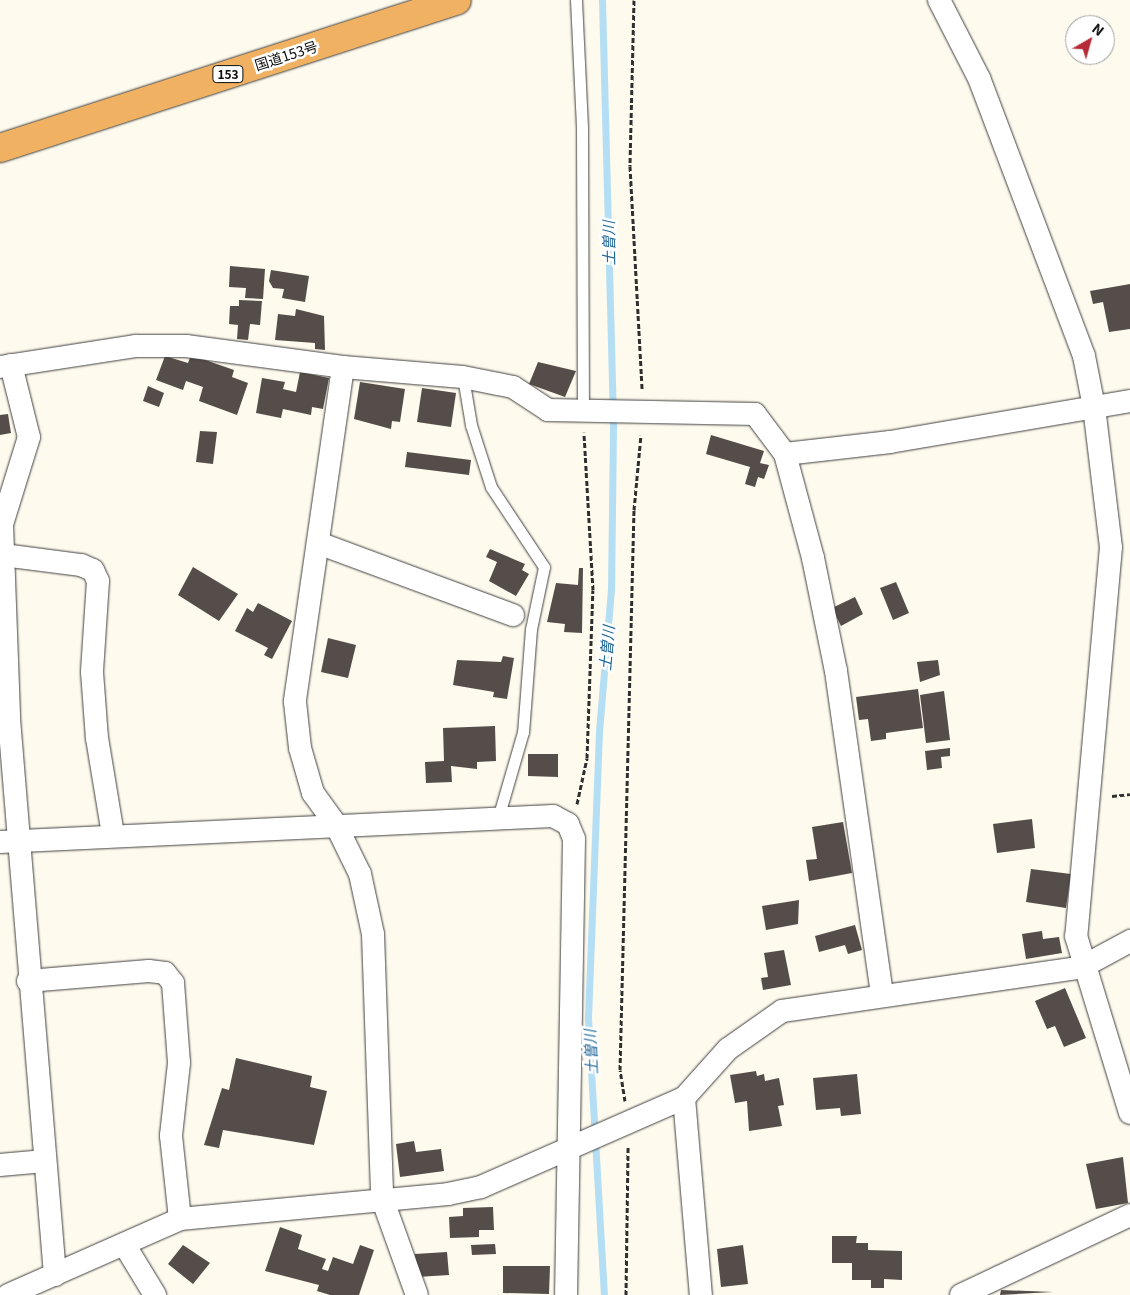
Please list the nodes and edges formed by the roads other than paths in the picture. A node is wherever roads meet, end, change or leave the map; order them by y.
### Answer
1 (457, 0) edge
2 (576, 0) edge
3 (939, 0) edge
4 (0, 148) edge
5 (6, 366) edge
6 (343, 367) junction
7 (463, 377) junction
8 (1130, 401) edge
9 (1094, 407) junction
10 (587, 414) junction
11 (785, 454) junction
12 (318, 543) junction
13 (3, 555) junction
14 (513, 615) dead end
15 (498, 818) junction
16 (335, 823) junction
17 (113, 835) junction
18 (9, 841) edge
19 (1130, 941) edge
20 (1082, 967) junction
21 (28, 981) junction
22 (882, 996) junction
23 (684, 1098) junction
24 (1130, 1113) edge
25 (575, 1147) junction
26 (45, 1161) junction
27 (0, 1165) edge
28 (382, 1198) junction
29 (1130, 1215) edge
30 (180, 1219) junction
31 (124, 1244) junction
32 (56, 1275) junction
33 (8, 1295) edge
34 (156, 1295) edge
35 (416, 1295) edge
36 (566, 1295) edge
37 (701, 1295) edge
38 (961, 1295) edge

1 - 4 highway, 国道153号 / 153
2 - 10 lane
3 - 9 street
5 - 6 street
5 - 13 street
6 - 7 street
6 - 12 street
7 - 10 street
7 - 15 lane
8 - 9 street
9 - 11 street
9 - 20 street
10 - 11 street
11 - 22 street
12 - 14 street
12 - 16 street
13 - 17 street
13 - 18 street
15 - 16 street
15 - 25 street
16 - 17 street
16 - 28 street
17 - 18 street
18 - 21 street
19 - 20 street
20 - 22 street
20 - 24 street
21 - 26 street
21 - 30 street
22 - 23 street
23 - 25 street
23 - 37 street
25 - 28 street
25 - 36 street
26 - 27 street
26 - 32 street
28 - 30 street
28 - 35 street
29 - 38 street
30 - 31 street
31 - 32 street
31 - 34 street
32 - 33 street

